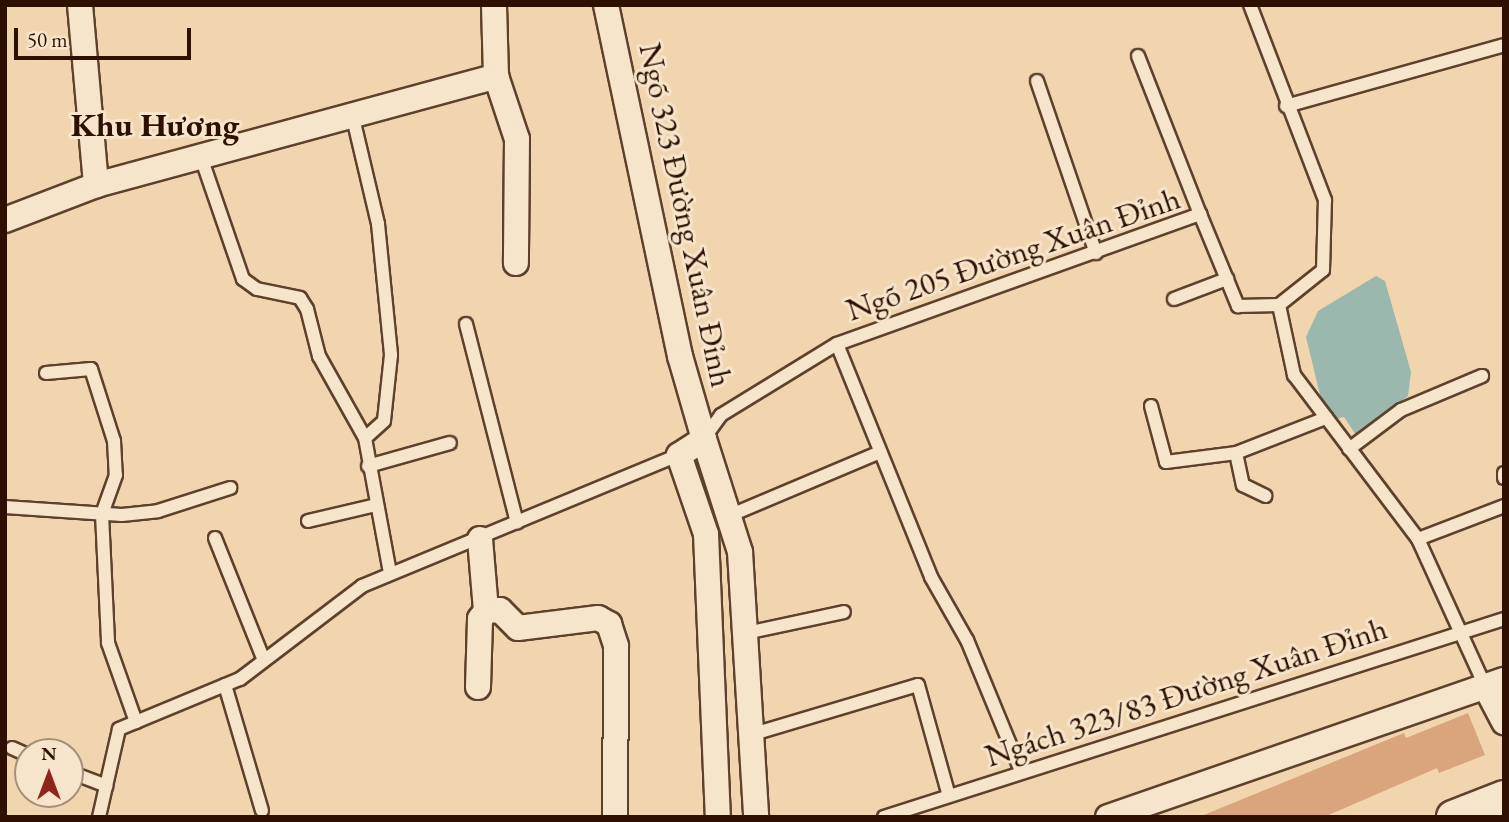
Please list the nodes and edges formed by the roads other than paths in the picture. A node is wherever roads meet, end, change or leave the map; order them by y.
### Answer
1 (80, 5) edge
2 (494, 5) edge
3 (606, 5) edge
4 (1250, 5) edge
5 (1504, 45) edge
6 (1138, 56) dead end
7 (496, 76) junction
8 (1037, 81) dead end
9 (1286, 106) junction
10 (353, 118) junction
11 (202, 160) junction
12 (96, 186) junction
13 (1200, 214) junction
14 (5, 220) edge
15 (1096, 253) junction
16 (516, 263) dead end
17 (1227, 279) junction
18 (1174, 299) dead end
19 (1279, 305) junction
20 (466, 324) dead end
21 (837, 344) junction
22 (46, 373) dead end
23 (1482, 376) dead end
24 (1151, 406) dead end
25 (1326, 418) junction
26 (365, 439) junction
27 (704, 439) junction
28 (450, 443) dead end
29 (1349, 449) junction
30 (880, 452) junction
31 (1236, 453) junction
32 (679, 455) junction
33 (368, 466) junction
34 (230, 488) dead end
35 (1266, 496) dead end
36 (376, 505) junction
37 (1504, 506) edge
38 (5, 507) edge
39 (102, 514) junction
40 (731, 514) junction
41 (307, 521) dead end
42 (517, 523) junction
43 (215, 538) dead end
44 (480, 540) junction
45 (1418, 540) junction
46 (390, 573) junction
47 (486, 611) junction
48 (844, 612) dead end
49 (1504, 619) edge
50 (746, 633) junction
51 (1458, 633) junction
52 (263, 658) junction
53 (1494, 683) edge
54 (225, 685) junction
55 (478, 687) dead end
56 (136, 722) junction
57 (1504, 722) edge
58 (749, 732) junction
59 (715, 734) junction
60 (1021, 771) junction
61 (84, 777) edge
62 (106, 786) junction
63 (949, 796) junction
64 (1504, 797) edge
65 (262, 811) dead end
66 (99, 817) edge
67 (615, 817) edge
68 (718, 817) edge
69 (756, 817) edge
70 (884, 817) edge
71 (1108, 817) edge
72 (1453, 817) edge

1 - 12 street
2 - 7 street
3 - 27 street, Ngõ 323 Đường Xuân Đỉnh
4 - 9 lane
5 - 9 lane
6 - 13 lane
7 - 10 street
7 - 16 street
8 - 15 lane
9 - 19 lane
10 - 11 street
10 - 26 lane
11 - 12 street
11 - 26 lane
12 - 14 street
13 - 15 lane, Ngõ 205 Đường Xuân Đỉnh
13 - 17 lane, Ngõ 205 Đường Xuân Đỉnh
15 - 21 lane, Ngõ 205 Đường Xuân Đỉnh
17 - 18 lane
17 - 19 lane, Ngõ 205 Đường Xuân Đỉnh
19 - 25 lane
20 - 42 lane
21 - 27 lane, Ngõ 205 Đường Xuân Đỉnh
21 - 30 lane
22 - 39 lane
23 - 29 lane
24 - 31 lane
25 - 29 lane
25 - 31 lane
26 - 33 lane
27 - 32 street
27 - 40 street, Ngõ 323 Đường Xuân Đỉnh
28 - 33 lane
29 - 45 lane
30 - 40 lane
30 - 60 lane
31 - 35 lane
32 - 42 lane
32 - 59 street
33 - 36 lane
34 - 39 lane
36 - 41 lane
36 - 46 lane
37 - 45 lane
38 - 39 lane
39 - 56 lane
40 - 50 street, Ngõ 323 Đường Xuân Đỉnh
42 - 44 lane
43 - 52 lane
44 - 46 lane
44 - 47 street
45 - 51 lane
46 - 52 lane
47 - 55 street
47 - 67 street
48 - 50 lane
49 - 51 lane, Ngách 323/83 Đường Xuân Đỉnh
50 - 58 street, Ngõ 323 Đường Xuân Đỉnh
51 - 53 lane
51 - 60 lane, Ngách 323/83 Đường Xuân Đỉnh
52 - 54 lane
53 - 57 street
53 - 71 street
54 - 56 lane
54 - 65 lane
56 - 62 lane
58 - 59 street
58 - 63 lane
58 - 69 street, Ngõ 323 Đường Xuân Đỉnh
59 - 68 street
60 - 63 lane, Ngách 323/83 Đường Xuân Đỉnh
61 - 62 lane
62 - 66 lane
63 - 70 lane, Ngách 323/83 Đường Xuân Đỉnh
64 - 72 street

